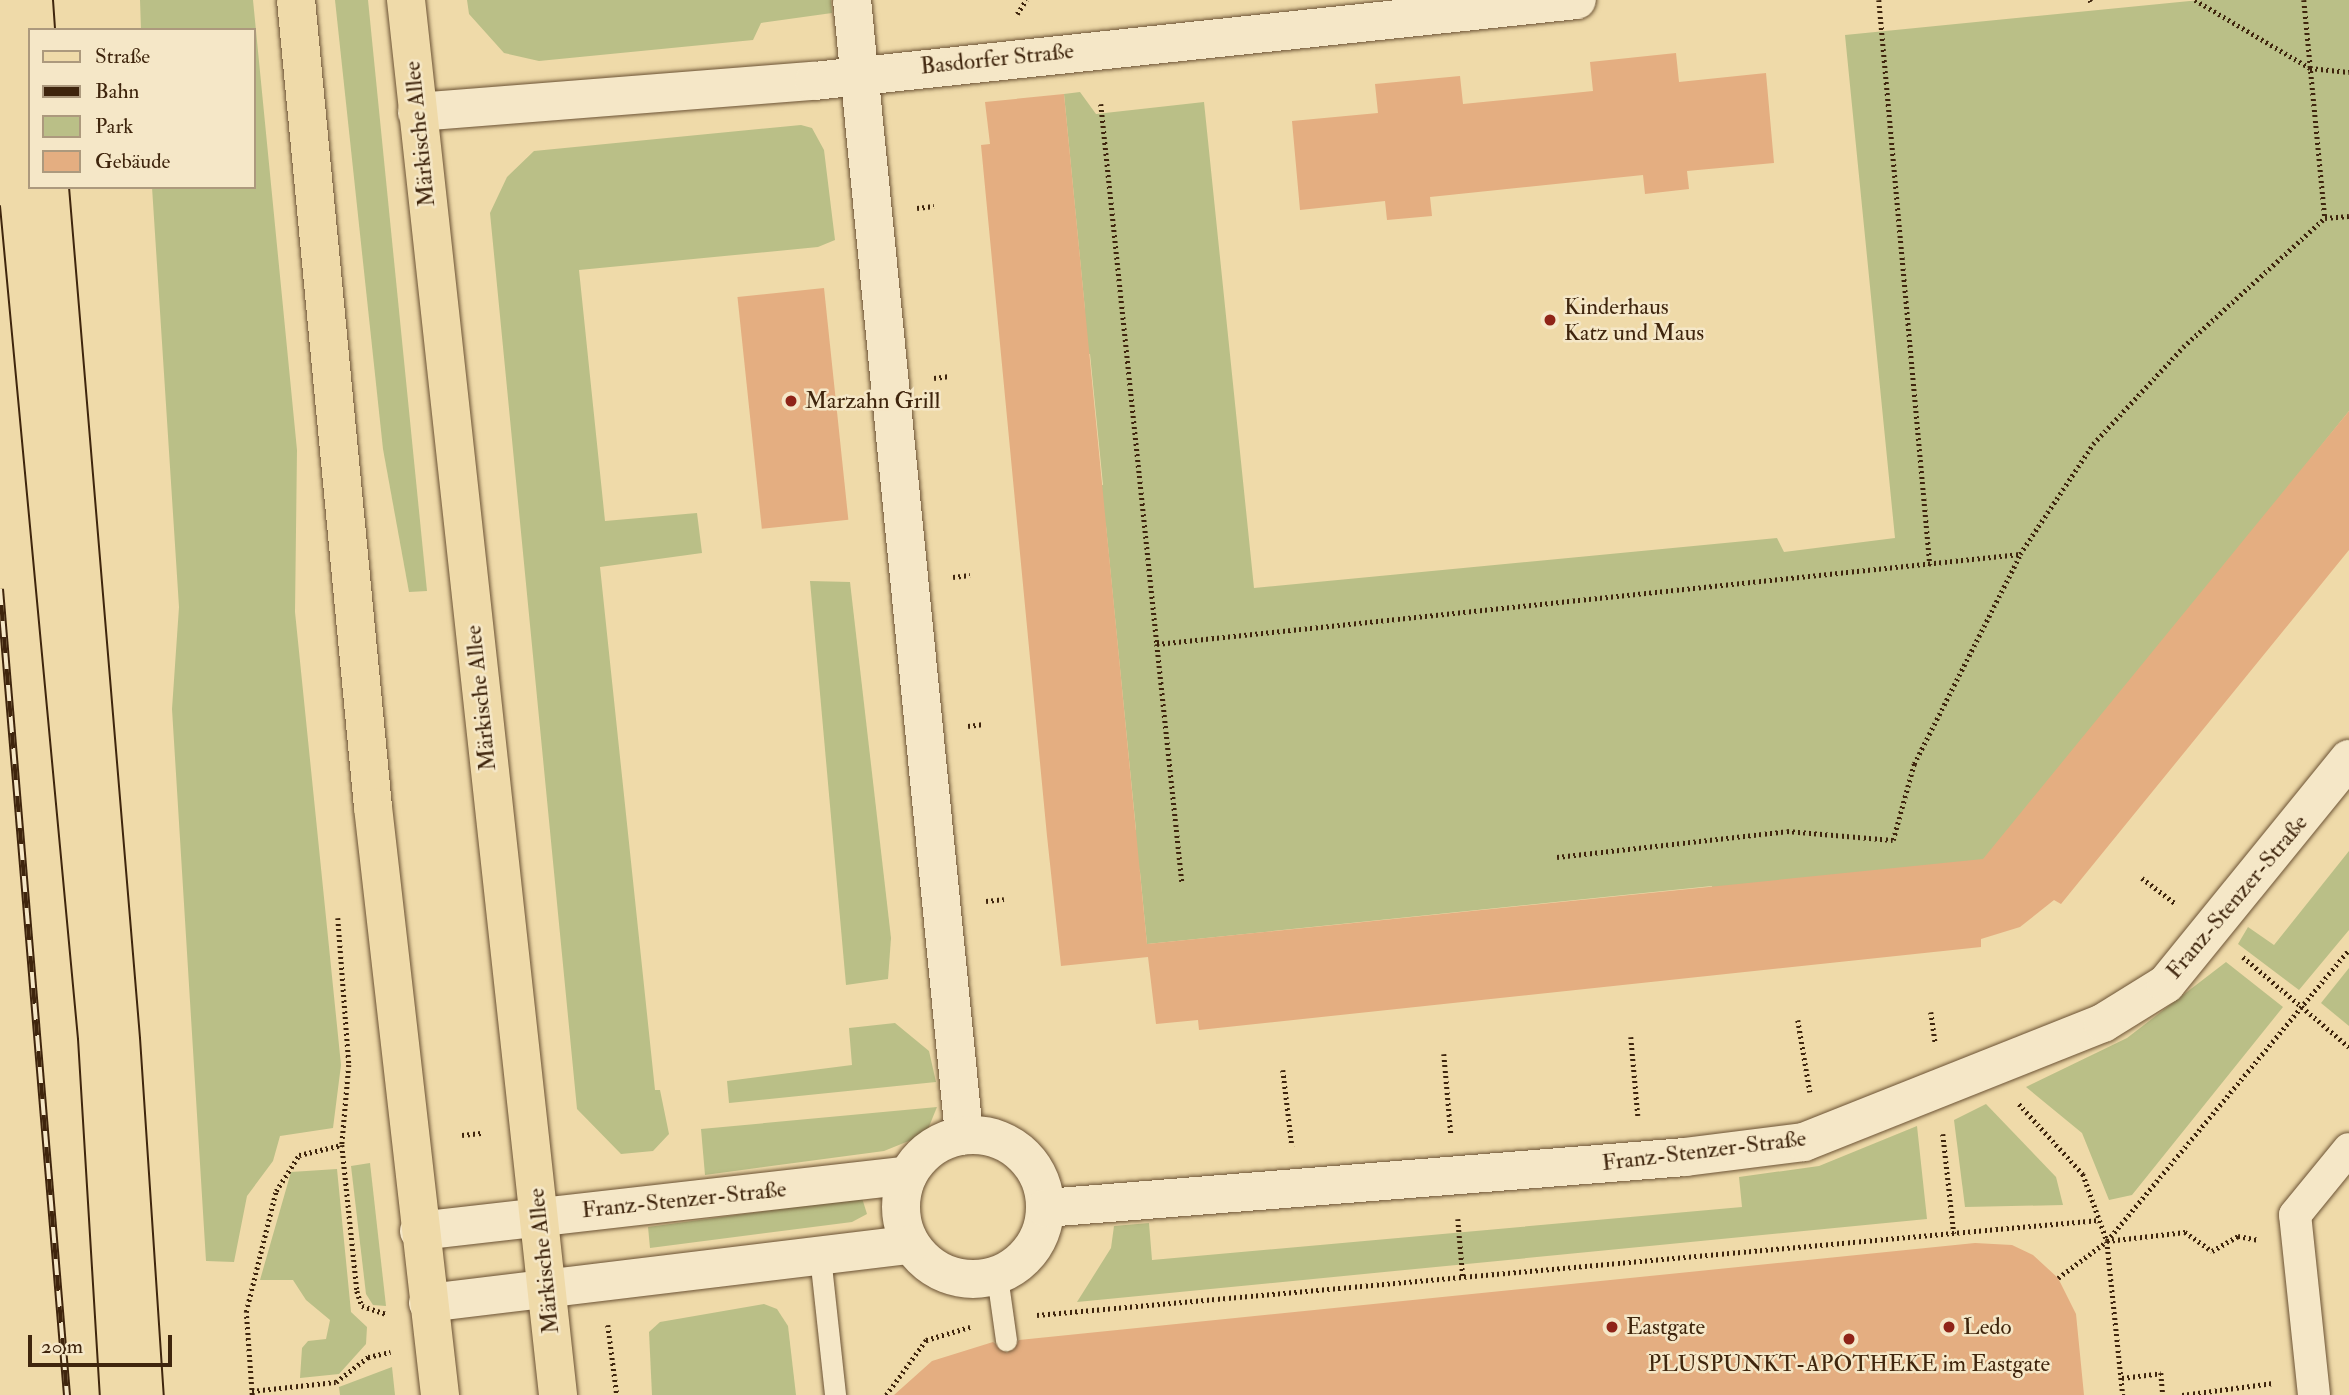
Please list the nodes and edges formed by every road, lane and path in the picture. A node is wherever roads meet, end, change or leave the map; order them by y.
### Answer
1 (296, 0) edge
2 (406, 0) edge
3 (852, 0) edge
4 (1577, 0) edge
5 (1879, 0) edge
6 (2195, 0) edge
7 (2304, 0) edge
8 (2310, 68) junction
9 (2349, 72) edge
10 (860, 75) junction
11 (1101, 104) dead end
12 (417, 113) junction
13 (2349, 216) edge
14 (2325, 218) junction
15 (2020, 554) junction
16 (1930, 565) junction
17 (1157, 644) junction
18 (2349, 759) edge
19 (1557, 858) dead end
20 (1182, 883) dead end
21 (2233, 949) dead end
22 (2349, 950) edge
23 (2302, 1007) junction
24 (1798, 1020) dead end
25 (1631, 1037) dead end
26 (348, 1046) dead end
27 (2349, 1047) edge
28 (1444, 1054) dead end
29 (2004, 1066) junction
30 (1283, 1070) dead end
31 (481, 1133) dead end
32 (462, 1135) dead end
33 (964, 1135) junction
34 (1817, 1138) junction
35 (342, 1146) junction
36 (2349, 1149) edge
37 (1642, 1160) junction
38 (908, 1175) junction
39 (1455, 1176) junction
40 (1948, 1180) dead end
41 (1297, 1189) junction
42 (1046, 1208) junction
43 (540, 1217) junction
44 (2100, 1220) junction
45 (419, 1231) junction
46 (1954, 1233) junction
47 (2238, 1236) dead end
48 (1460, 1238) dead end
49 (2107, 1241) junction
50 (910, 1245) junction
51 (820, 1256) junction
52 (997, 1276) junction
53 (1463, 1277) junction
54 (2058, 1278) dead end
55 (547, 1289) junction
56 (428, 1303) junction
57 (381, 1316) dead end
58 (1001, 1318) junction
59 (1006, 1340) dead end
60 (390, 1352) dead end
61 (611, 1352) dead end
62 (2122, 1378) junction
63 (2313, 1387) edge
64 (252, 1393) edge
65 (2204, 1393) edge
66 (440, 1395) edge
67 (558, 1395) edge
68 (617, 1395) edge
69 (835, 1395) edge
70 (886, 1395) edge
71 (2123, 1395) edge
72 (2163, 1395) edge
73 (2182, 1395) edge

1 - 45 main road
2 - 12 main road, Märkische Allee
3 - 10 street
4 - 10 street, Basdorfer Straße
5 - 16 path
6 - 8 path
7 - 8 path
8 - 9 path
8 - 14 path
10 - 12 street, Basdorfer Straße
10 - 33 street
11 - 17 path
12 - 43 main road, Märkische Allee
13 - 14 path
14 - 15 path
15 - 16 path
15 - 19 path
16 - 17 path
17 - 20 path
18 - 29 street, Franz-Stenzer-Straße
21 - 23 path
22 - 23 path
23 - 27 path
23 - 49 path
24 - 34 path
25 - 37 path
26 - 35 path
28 - 39 path
29 - 34 street, Franz-Stenzer-Straße
29 - 44 path
30 - 41 path
31 - 32 path
33 - 38 street
33 - 42 street
34 - 37 street, Franz-Stenzer-Straße
35 - 57 path
35 - 64 path
36 - 63 street
37 - 39 street, Franz-Stenzer-Straße
38 - 43 street, Franz-Stenzer-Straße
38 - 50 street
39 - 41 street, Franz-Stenzer-Straße
40 - 46 path
41 - 42 street, Franz-Stenzer-Straße
42 - 52 street
43 - 45 street, Franz-Stenzer-Straße
43 - 55 main road, Märkische Allee
44 - 46 path
44 - 49 path
45 - 56 main road
46 - 53 path
47 - 49 path
48 - 53 path
49 - 54 path
49 - 62 path
50 - 51 street
50 - 52 street
51 - 55 street
51 - 69 lane
52 - 58 lane
53 - 58 path
55 - 56 street
55 - 67 main road, Märkische Allee
56 - 66 main road
58 - 59 lane
58 - 70 path
60 - 64 path
61 - 68 path
62 - 71 path
62 - 72 path
63 - 65 path
65 - 73 path

